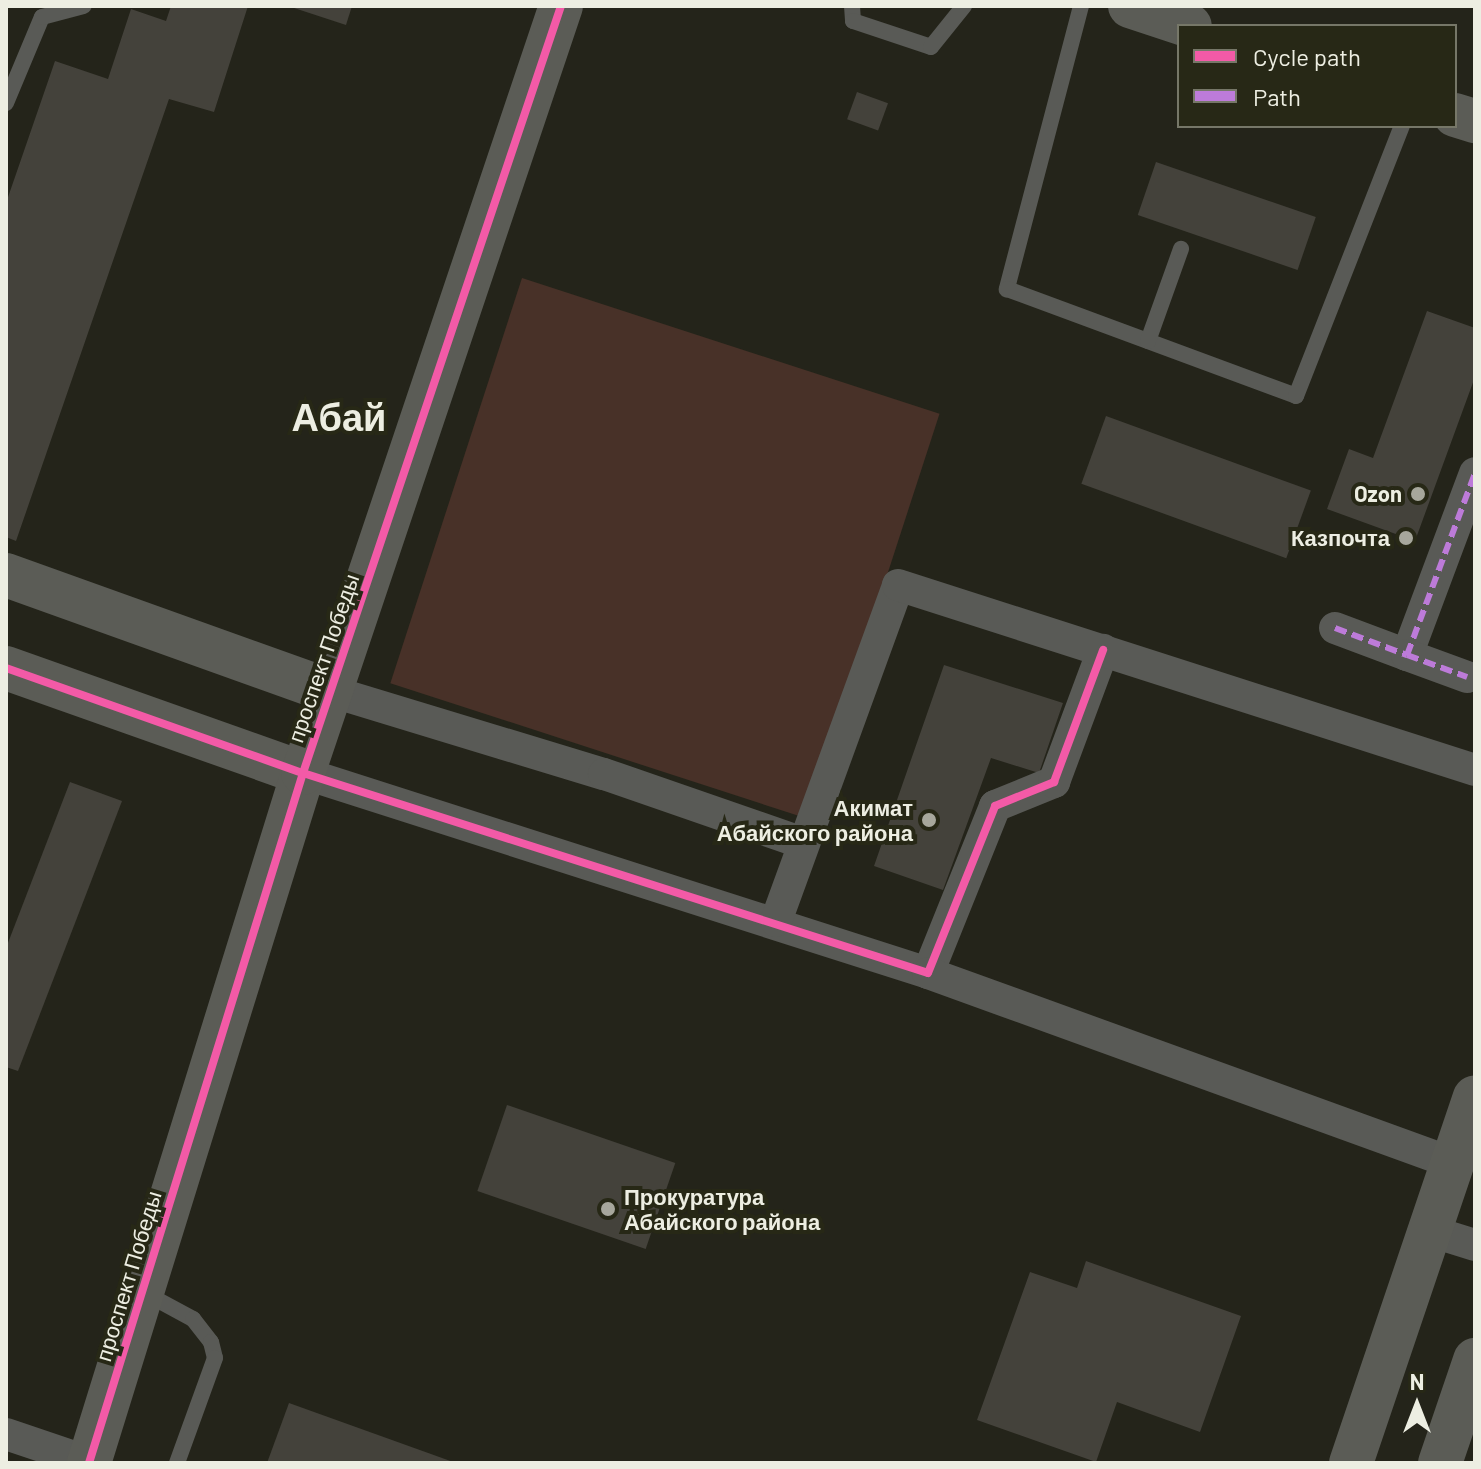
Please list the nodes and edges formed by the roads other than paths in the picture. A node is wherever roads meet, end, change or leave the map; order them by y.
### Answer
1 (84, 6) edge
2 (561, 6) edge
3 (852, 6) edge
4 (964, 6) edge
5 (1081, 6) edge
6 (1130, 6) edge
7 (1184, 24) edge
8 (6, 103) edge
9 (1401, 128) edge
10 (1181, 249) dead end
11 (1148, 341) junction
12 (1475, 473) edge
13 (6, 575) edge
14 (1335, 628) dead end
15 (1103, 650) junction
16 (1407, 655) junction
17 (6, 668) edge
18 (1467, 677) dead end
19 (330, 691) junction
20 (1475, 770) edge
21 (303, 773) junction
22 (803, 843) junction
23 (776, 921) junction
24 (928, 973) junction
25 (1475, 1097) edge
26 (1453, 1163) junction
27 (1430, 1231) junction
28 (1475, 1245) edge
29 (142, 1291) junction
30 (1475, 1360) edge
31 (6, 1434) edge
32 (89, 1462) edge
33 (177, 1463) edge
34 (1351, 1463) edge
35 (1440, 1463) edge

1 - 8 lane
2 - 19 street, проспект Победы
3 - 4 lane
5 - 11 lane
6 - 7 street
9 - 11 lane
10 - 11 lane
12 - 16 street
13 - 19 street
14 - 16 street
15 - 20 street
15 - 22 street
15 - 24 street
16 - 18 street
17 - 21 street
19 - 21 street, проспект Победы
19 - 22 street
21 - 23 street
21 - 29 street, проспект Победы
22 - 23 street
23 - 24 street
24 - 26 street
25 - 26 street
26 - 27 street
27 - 28 street
27 - 34 street
29 - 32 street, проспект Победы
29 - 33 lane
30 - 35 street
31 - 32 street

